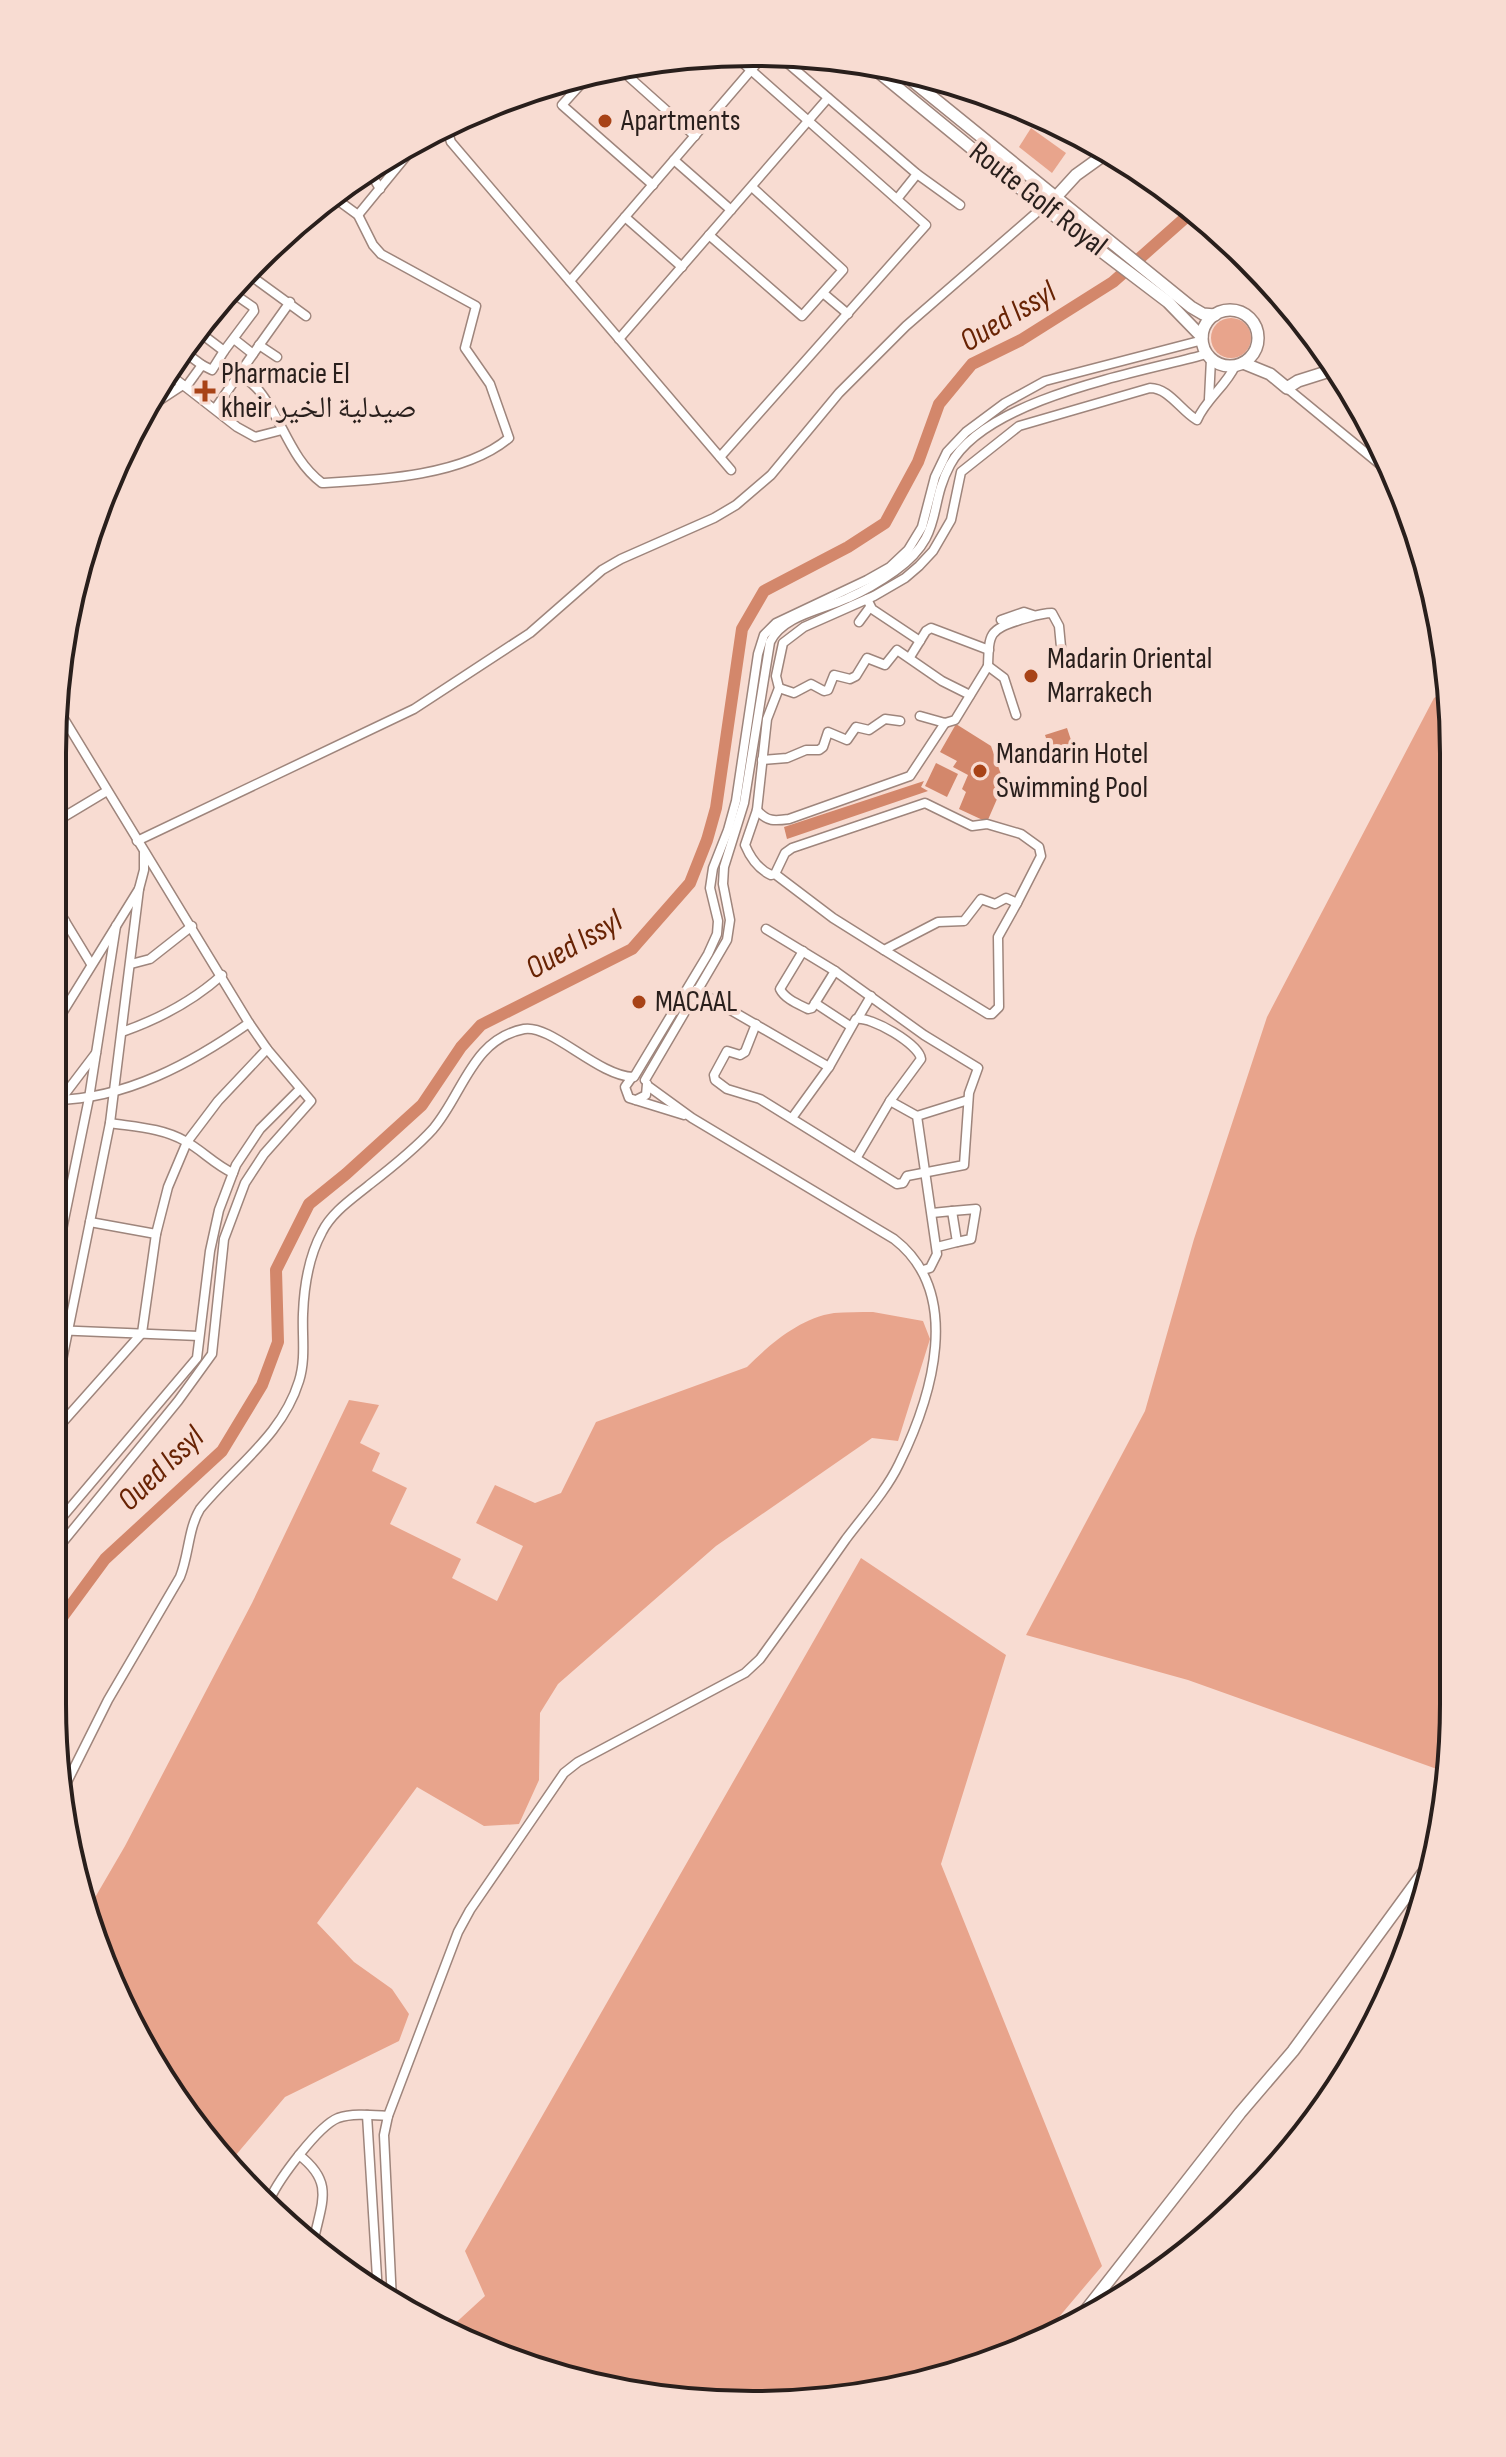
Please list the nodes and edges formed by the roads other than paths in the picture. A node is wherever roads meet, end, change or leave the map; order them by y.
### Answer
1 (747, 66) edge
2 (755, 66) edge
3 (792, 67) edge
4 (752, 70) junction
5 (629, 77) edge
6 (887, 79) edge
7 (919, 86) edge
8 (576, 89) edge
9 (828, 98) junction
10 (809, 121) junction
11 (695, 136) junction
12 (449, 137) edge
13 (1098, 159) edge
14 (674, 160) junction
15 (400, 164) edge
16 (917, 174) junction
17 (375, 180) edge
18 (653, 185) junction
19 (752, 187) junction
20 (380, 189) junction
21 (1055, 198) junction
22 (897, 199) junction
23 (342, 203) edge
24 (960, 205) dead end
25 (1043, 207) junction
26 (731, 210) junction
27 (358, 215) junction
28 (625, 217) junction
29 (709, 235) junction
30 (1116, 253) junction
31 (682, 267) junction
32 (256, 279) edge
33 (1150, 280) junction
34 (570, 281) junction
35 (823, 293) junction
36 (238, 297) edge
37 (290, 302) junction
38 (848, 314) junction
39 (1215, 315) junction
40 (306, 316) dead end
41 (206, 337) edge
42 (1202, 338) junction
43 (234, 339) junction
44 (619, 339) junction
45 (1257, 344) junction
46 (259, 345) junction
47 (224, 351) junction
48 (253, 354) junction
49 (1140, 356) junction
50 (1209, 356) junction
51 (192, 357) edge
52 (277, 357) dead end
53 (1239, 364) junction
54 (202, 365) junction
55 (1144, 371) junction
56 (1325, 372) edge
57 (241, 374) junction
58 (1270, 374) junction
59 (1065, 375) junction
60 (177, 380) edge
61 (1045, 381) junction
62 (185, 386) junction
63 (1287, 388) junction
64 (1069, 391) junction
65 (1050, 397) junction
66 (165, 398) edge
67 (1209, 400) junction
68 (215, 409) junction
69 (282, 430) junction
70 (720, 457) junction
71 (1374, 459) edge
72 (731, 470) dead end
73 (869, 603) junction
74 (859, 622) dead end
75 (920, 641) junction
76 (1061, 647) dead end
77 (989, 650) junction
78 (910, 657) junction
79 (988, 666) junction
80 (779, 688) junction
81 (970, 695) junction
82 (1016, 715) dead end
83 (920, 716) dead end
84 (900, 721) dead end
85 (67, 723) edge
86 (945, 723) junction
87 (762, 760) junction
88 (107, 791) junction
89 (757, 810) junction
90 (66, 816) edge
91 (137, 841) junction
92 (144, 853) junction
93 (775, 874) junction
94 (139, 889) junction
95 (1017, 903) junction
96 (66, 923) edge
97 (116, 926) junction
98 (192, 926) junction
99 (766, 929) dead end
100 (884, 950) junction
101 (803, 951) junction
102 (91, 964) junction
103 (131, 964) junction
104 (835, 971) junction
105 (222, 975) junction
106 (689, 985) junction
107 (698, 991) junction
108 (871, 996) junction
109 (66, 1002) edge
110 (815, 1003) junction
111 (858, 1018) junction
112 (249, 1023) junction
113 (756, 1024) junction
114 (850, 1026) junction
115 (122, 1032) junction
116 (929, 1038) junction
117 (267, 1049) junction
118 (96, 1052) junction
119 (920, 1054) junction
120 (829, 1067) junction
121 (617, 1076) junction
122 (634, 1077) junction
123 (646, 1083) junction
124 (625, 1088) junction
125 (300, 1089) junction
126 (66, 1090) edge
127 (113, 1090) junction
128 (89, 1098) junction
129 (636, 1100) junction
130 (968, 1100) junction
131 (66, 1101) edge
132 (890, 1101) junction
133 (917, 1116) junction
134 (692, 1118) junction
135 (792, 1118) junction
136 (110, 1123) junction
137 (187, 1142) junction
138 (857, 1157) junction
139 (233, 1173) junction
140 (926, 1173) junction
141 (66, 1188) edge
142 (952, 1211) junction
143 (932, 1213) junction
144 (90, 1222) junction
145 (156, 1234) junction
146 (957, 1242) junction
147 (937, 1247) junction
148 (923, 1270) junction
149 (67, 1329) junction
150 (142, 1333) junction
151 (66, 1334) edge
152 (199, 1336) junction
153 (66, 1418) edge
154 (66, 1513) edge
155 (66, 1538) edge
156 (70, 1776) edge
157 (1417, 1881) edge
158 (367, 2115) junction
159 (388, 2116) junction
160 (299, 2155) junction
161 (273, 2195) edge
162 (314, 2233) edge
163 (377, 2279) edge
164 (391, 2288) edge
165 (1094, 2300) edge

1 - 4 street
2 - 4 street
3 - 9 street
4 - 10 street
4 - 11 street
5 - 11 street
6 - 25 street, Route Golf Royal
7 - 21 street, Route Golf Royal
8 - 18 street
9 - 10 street
9 - 16 street
10 - 19 street
10 - 22 street
11 - 14 street
12 - 34 street
13 - 21 street
14 - 18 street
14 - 26 street
15 - 20 street
16 - 22 street
16 - 24 street
17 - 20 street
18 - 28 street
19 - 26 street
19 - 35 street
20 - 27 street
21 - 30 street, Route Golf Royal
22 - 38 street
23 - 27 street
25 - 30 street, Route Golf Royal
25 - 91 street
26 - 29 street
27 - 69 street
28 - 31 street
28 - 34 street
29 - 31 street
29 - 35 street
30 - 33 street, Route Golf Royal
31 - 44 street
32 - 37 street
33 - 39 street, Route Golf Royal
33 - 42 street, Route Golf Royal
34 - 44 street
35 - 38 street
36 - 43 street
37 - 40 street
37 - 46 street
38 - 70 street
39 - 42 street
39 - 45 street
41 - 47 street
42 - 49 street
42 - 50 street
43 - 47 street
43 - 48 street
44 - 70 street
45 - 53 street
45 - 58 street
46 - 48 street
46 - 52 street
47 - 54 street
48 - 57 street
49 - 55 street
49 - 59 street
50 - 53 street
50 - 55 street
50 - 67 street
51 - 54 street
53 - 58 street
53 - 67 street
54 - 62 street
55 - 64 street
56 - 63 street
57 - 68 street
57 - 69 street
58 - 63 street
59 - 61 street
59 - 64 street
60 - 62 street
61 - 65 street
61 - 106 street
62 - 66 street
62 - 68 street
63 - 71 street
64 - 65 street
65 - 107 street
67 - 73 street
68 - 69 street
70 - 72 street
73 - 74 street
73 - 75 street
73 - 80 street
75 - 77 street
75 - 78 street
76 - 77 street
77 - 79 street
78 - 80 street
78 - 81 street
79 - 81 street
79 - 82 street
80 - 87 street
81 - 86 street
83 - 86 street
84 - 87 street
85 - 88 street
86 - 89 street
87 - 89 street
88 - 90 street
88 - 91 street
89 - 93 street
91 - 92 street
92 - 94 street
92 - 98 street
93 - 95 street
93 - 100 street
94 - 97 street
94 - 103 street
95 - 100 street
95 - 100 street
96 - 102 street
97 - 102 street
97 - 118 street
98 - 103 street
98 - 105 street
99 - 101 street
101 - 104 street
101 - 110 street
102 - 109 street
103 - 115 street
104 - 108 street
104 - 110 street
105 - 112 street
105 - 115 street
106 - 107 street
106 - 122 street
107 - 113 street
107 - 123 street
108 - 111 street
108 - 116 street
110 - 114 street
111 - 114 street
111 - 119 street
112 - 117 street
112 - 127 street
113 - 120 street
113 - 135 street
114 - 120 street
115 - 127 street
116 - 119 street
116 - 130 street
117 - 125 street
117 - 137 street
118 - 126 street
118 - 128 street
119 - 132 street
120 - 135 street
121 - 122 street
121 - 124 street
121 - 156 street
122 - 123 street
122 - 124 street
123 - 129 street
123 - 134 street
124 - 129 street
125 - 139 street
125 - 155 street
127 - 128 street
127 - 136 street
128 - 131 street
128 - 141 street
129 - 134 street
130 - 133 street
130 - 140 street
132 - 133 street
132 - 138 street
133 - 140 street
134 - 148 street
135 - 138 street
136 - 137 street
136 - 144 street
137 - 139 street
137 - 145 street
138 - 140 street
139 - 152 street
140 - 143 street
142 - 143 street
142 - 146 street
142 - 146 street
143 - 147 street
144 - 145 street
144 - 149 street
145 - 150 street
146 - 147 street
147 - 148 street
148 - 159 street
149 - 150 street
149 - 151 street
150 - 152 street
150 - 153 street
152 - 154 street
157 - 165 street
158 - 159 street
158 - 160 street
158 - 163 street
159 - 164 street
160 - 161 street
160 - 162 street

